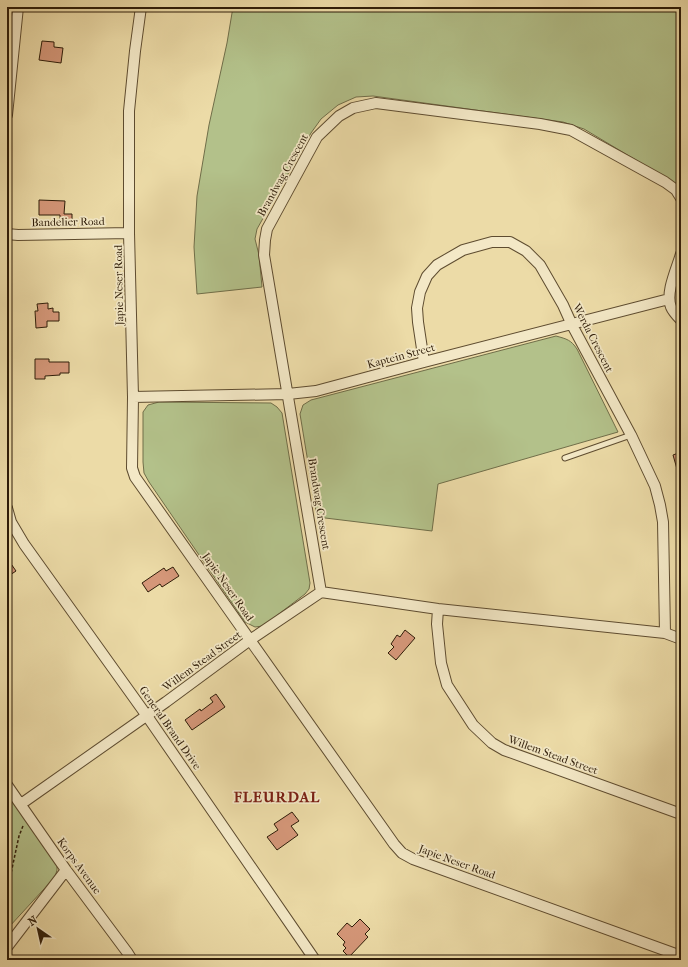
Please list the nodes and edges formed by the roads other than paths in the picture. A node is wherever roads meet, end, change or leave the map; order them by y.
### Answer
1 (18, 7) edge
2 (141, 7) edge
3 (11, 41) edge
4 (7, 115) edge
5 (681, 198) edge
6 (129, 232) junction
7 (7, 234) edge
8 (681, 254) edge
9 (669, 299) junction
10 (681, 320) edge
11 (572, 325) junction
12 (424, 362) junction
13 (288, 394) junction
14 (134, 397) junction
15 (631, 435) junction
16 (565, 458) dead end
17 (7, 508) edge
18 (321, 592) junction
19 (438, 609) junction
20 (665, 633) junction
21 (681, 639) edge
22 (250, 640) junction
23 (147, 716) junction
24 (7, 785) edge
25 (21, 804) junction
26 (681, 814) edge
27 (66, 870) junction
28 (8, 943) edge
29 (681, 956) edge
30 (132, 960) edge
31 (315, 960) edge

1 - 3 street
2 - 6 street, Japie Neser Road
3 - 4 street
5 - 13 street, Brandwag Crescent
6 - 7 street, Bandelier Road
6 - 14 street, Japie Neser Road
8 - 9 street
9 - 10 street
9 - 11 street, Kaptein Street
11 - 12 street, Kaptein Street
11 - 12 street, Werda Crescent
11 - 15 street, Werda Crescent
12 - 13 street, Kaptein Street
13 - 14 street, Kaptein Street
13 - 18 street, Brandwag Crescent
14 - 22 street, Japie Neser Road
15 - 16 lane
15 - 20 street, Werda Crescent
17 - 23 street, General Brand Drive
18 - 19 street
18 - 22 street, Willem Stead Street
19 - 20 street
19 - 26 street, Willem Stead Street
20 - 21 street
22 - 23 street, Willem Stead Street
22 - 29 street, Japie Neser Road
23 - 25 street, Willem Stead Street
23 - 31 street, General Brand Drive
24 - 25 street, Korps Avenue
25 - 27 street, Korps Avenue
27 - 28 street
27 - 30 street, Korps Avenue

